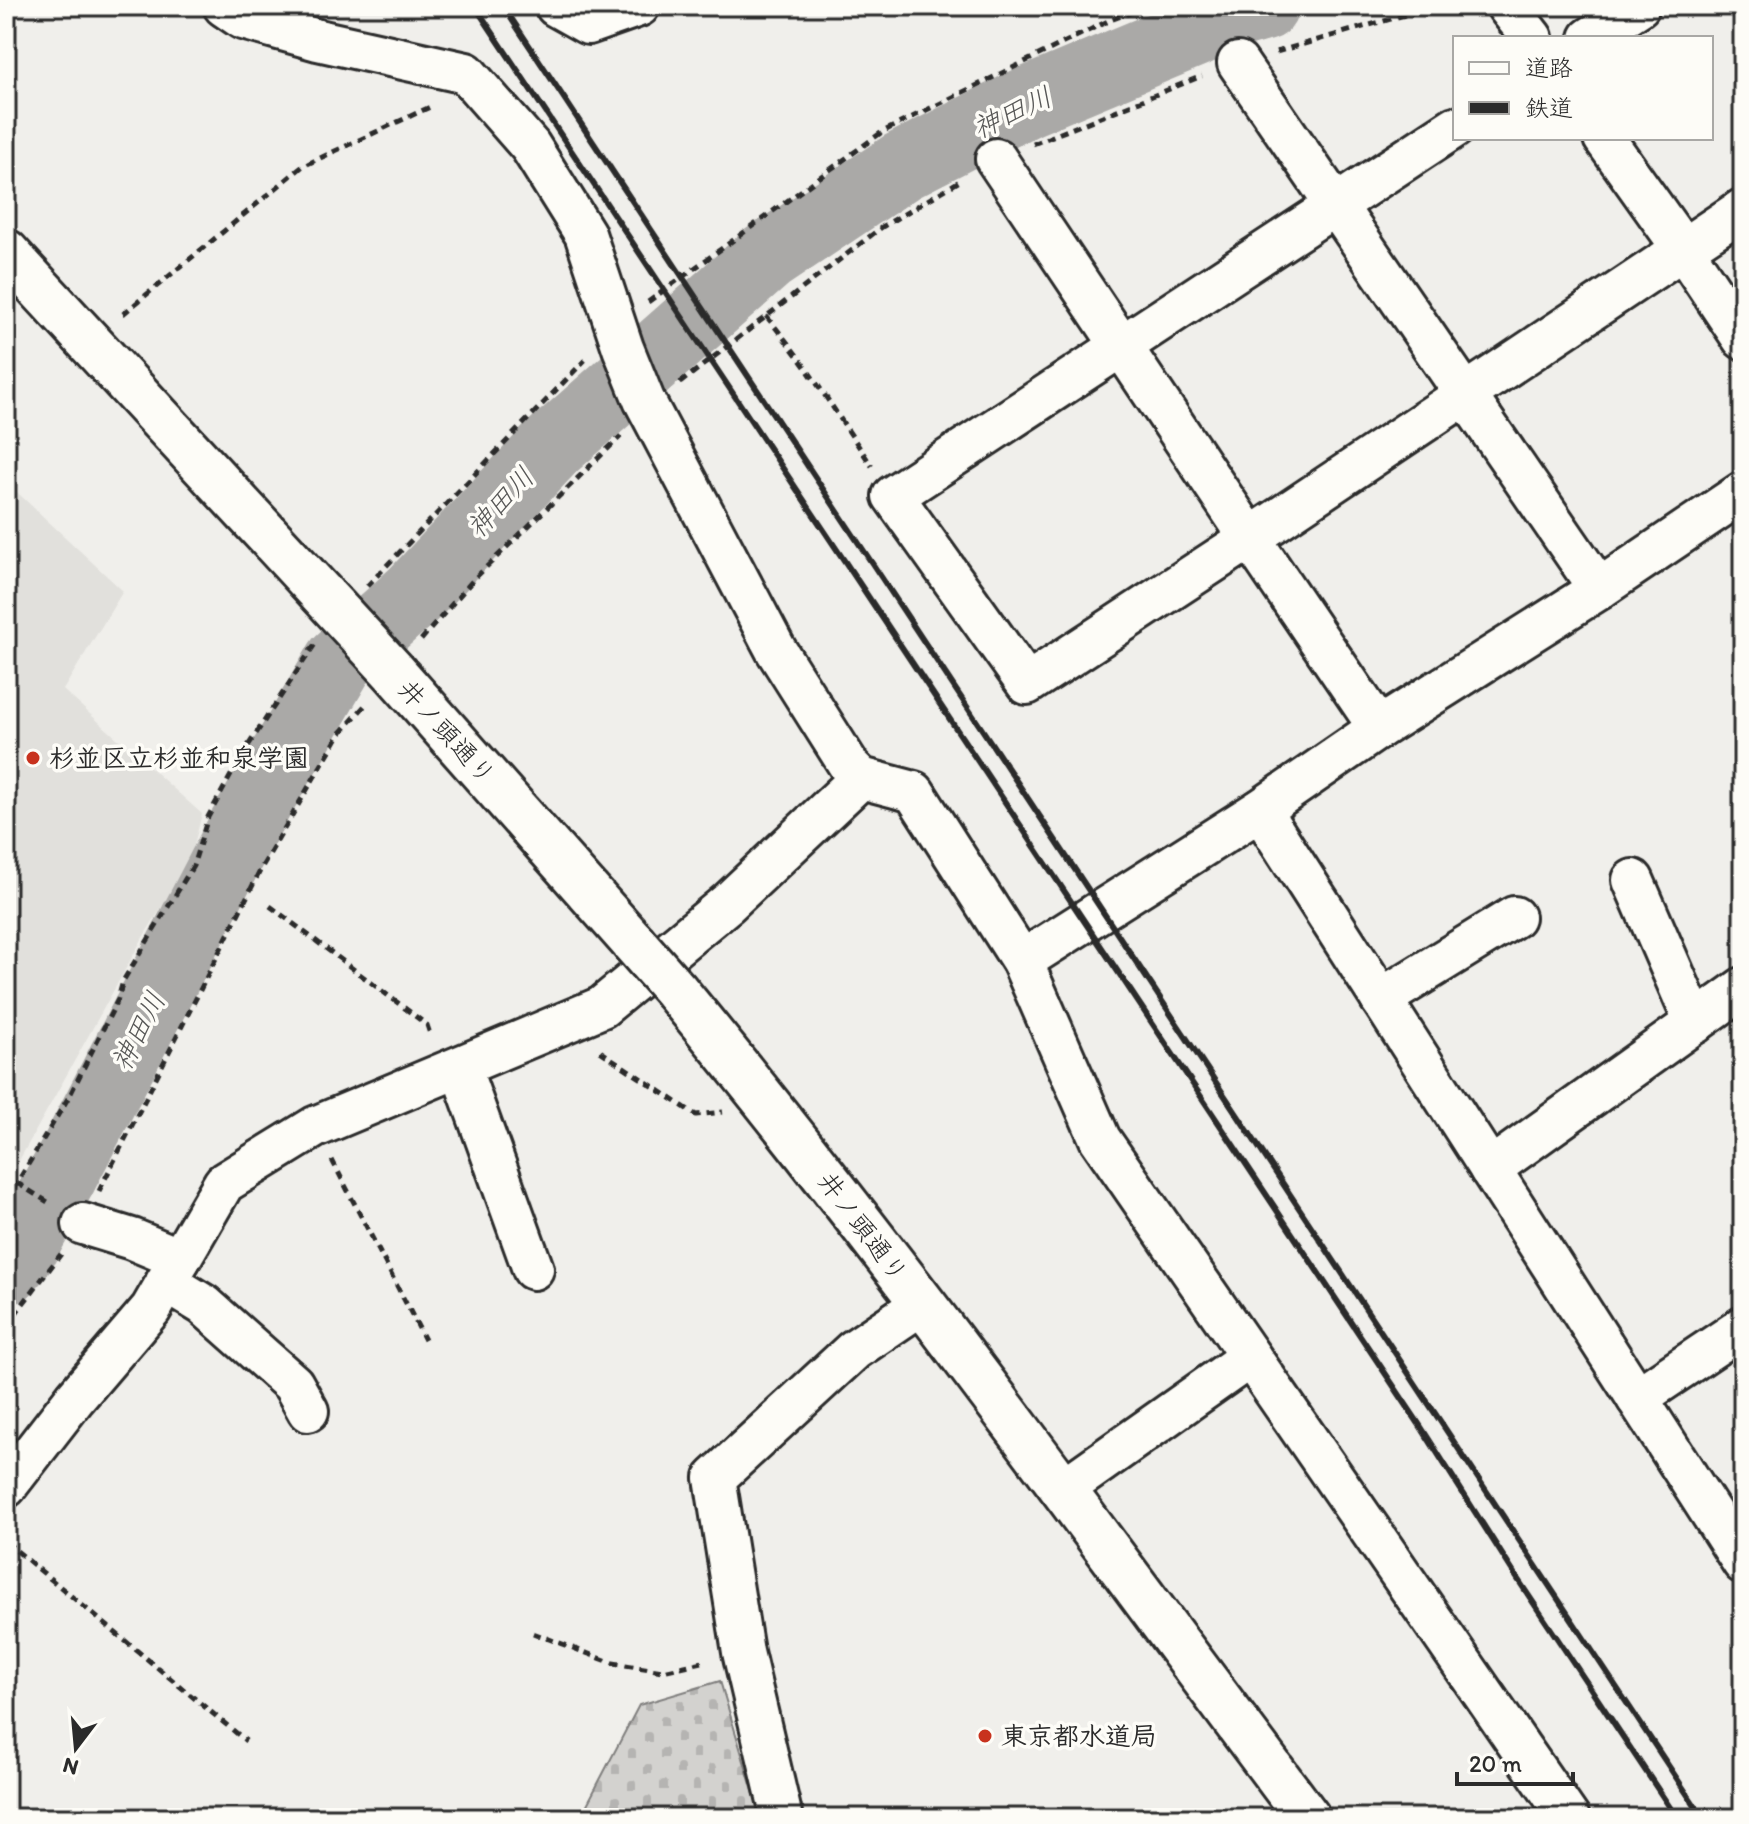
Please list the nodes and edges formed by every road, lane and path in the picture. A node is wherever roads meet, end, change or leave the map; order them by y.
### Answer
1 (224, 6) edge
2 (556, 6) edge
3 (639, 6) edge
4 (1150, 6) edge
5 (1436, 6) edge
6 (1507, 6) edge
7 (1639, 6) edge
8 (1530, 36) edge
9 (1593, 36) edge
10 (1238, 63) junction
11 (477, 85) junction
12 (1453, 128) edge
13 (1605, 140) edge
14 (996, 159) junction
15 (1335, 207) junction
16 (1743, 209) edge
17 (1683, 249) junction
18 (6, 252) edge
19 (657, 294) dead end
20 (123, 314) dead end
21 (766, 316) junction
22 (1743, 339) edge
23 (1121, 348) junction
24 (607, 351) junction
25 (1466, 394) junction
26 (647, 407) junction
27 (1743, 492) edge
28 (893, 496) junction
29 (1250, 538) junction
30 (1599, 589) junction
31 (343, 618) junction
32 (392, 668) junction
33 (1379, 728) junction
34 (861, 778) junction
35 (1260, 810) junction
36 (1633, 880) dead end
37 (270, 906) dead end
38 (1514, 917) dead end
39 (1022, 961) junction
40 (1743, 988) edge
41 (1381, 999) junction
42 (567, 1022) junction
43 (1695, 1023) junction
44 (452, 1070) junction
45 (728, 1112) dead end
46 (315, 1127) junction
47 (1490, 1169) junction
48 (17, 1183) junction
49 (28, 1188) dead end
50 (6, 1201) edge
51 (83, 1224) junction
52 (533, 1269) dead end
53 (173, 1270) junction
54 (922, 1304) junction
55 (6, 1326) edge
56 (1743, 1327) edge
57 (425, 1340) dead end
58 (1250, 1357) junction
59 (1637, 1398) junction
60 (308, 1411) dead end
61 (6, 1487) edge
62 (1062, 1490) junction
63 (6, 1542) edge
64 (1743, 1563) edge
65 (533, 1633) dead end
66 (743, 1652) junction
67 (246, 1741) dead end
68 (782, 1818) edge
69 (1308, 1818) edge
70 (1569, 1818) edge

1 - 11 street
2 - 3 street
4 - 19 path
5 - 10 path
6 - 8 street
7 - 9 street
10 - 14 path
10 - 15 street
11 - 20 path
11 - 24 street
12 - 15 street
13 - 17 street
14 - 21 path
14 - 23 street
15 - 23 street
15 - 25 street
16 - 17 street
17 - 22 street
17 - 25 street
18 - 31 main road
21 - 26 path
21 - 28 path
23 - 28 street
23 - 29 street
24 - 26 street
24 - 31 path
25 - 29 street
25 - 30 street
26 - 32 path
26 - 34 street
27 - 30 street
28 - 29 street
29 - 33 street
30 - 33 street
31 - 32 main road, 井ノ頭通り
31 - 48 path
32 - 51 path
32 - 54 main road, 井ノ頭通り, bridge
33 - 35 street
34 - 39 street
34 - 42 street
35 - 39 street
35 - 41 street
36 - 43 street
37 - 44 path
38 - 41 street
39 - 58 street
40 - 43 street
41 - 47 street
42 - 44 street
42 - 45 path
43 - 47 street
44 - 46 street
44 - 52 street
46 - 53 street
46 - 57 path
47 - 59 street
48 - 49 path
48 - 50 path
51 - 53 street
51 - 55 path
53 - 60 street
53 - 61 street
54 - 62 main road, 井ノ頭通り
54 - 66 street
56 - 59 street
58 - 62 street
58 - 70 street
59 - 64 street
62 - 69 main road, 井ノ頭通り
63 - 67 path
65 - 66 path
66 - 68 street

